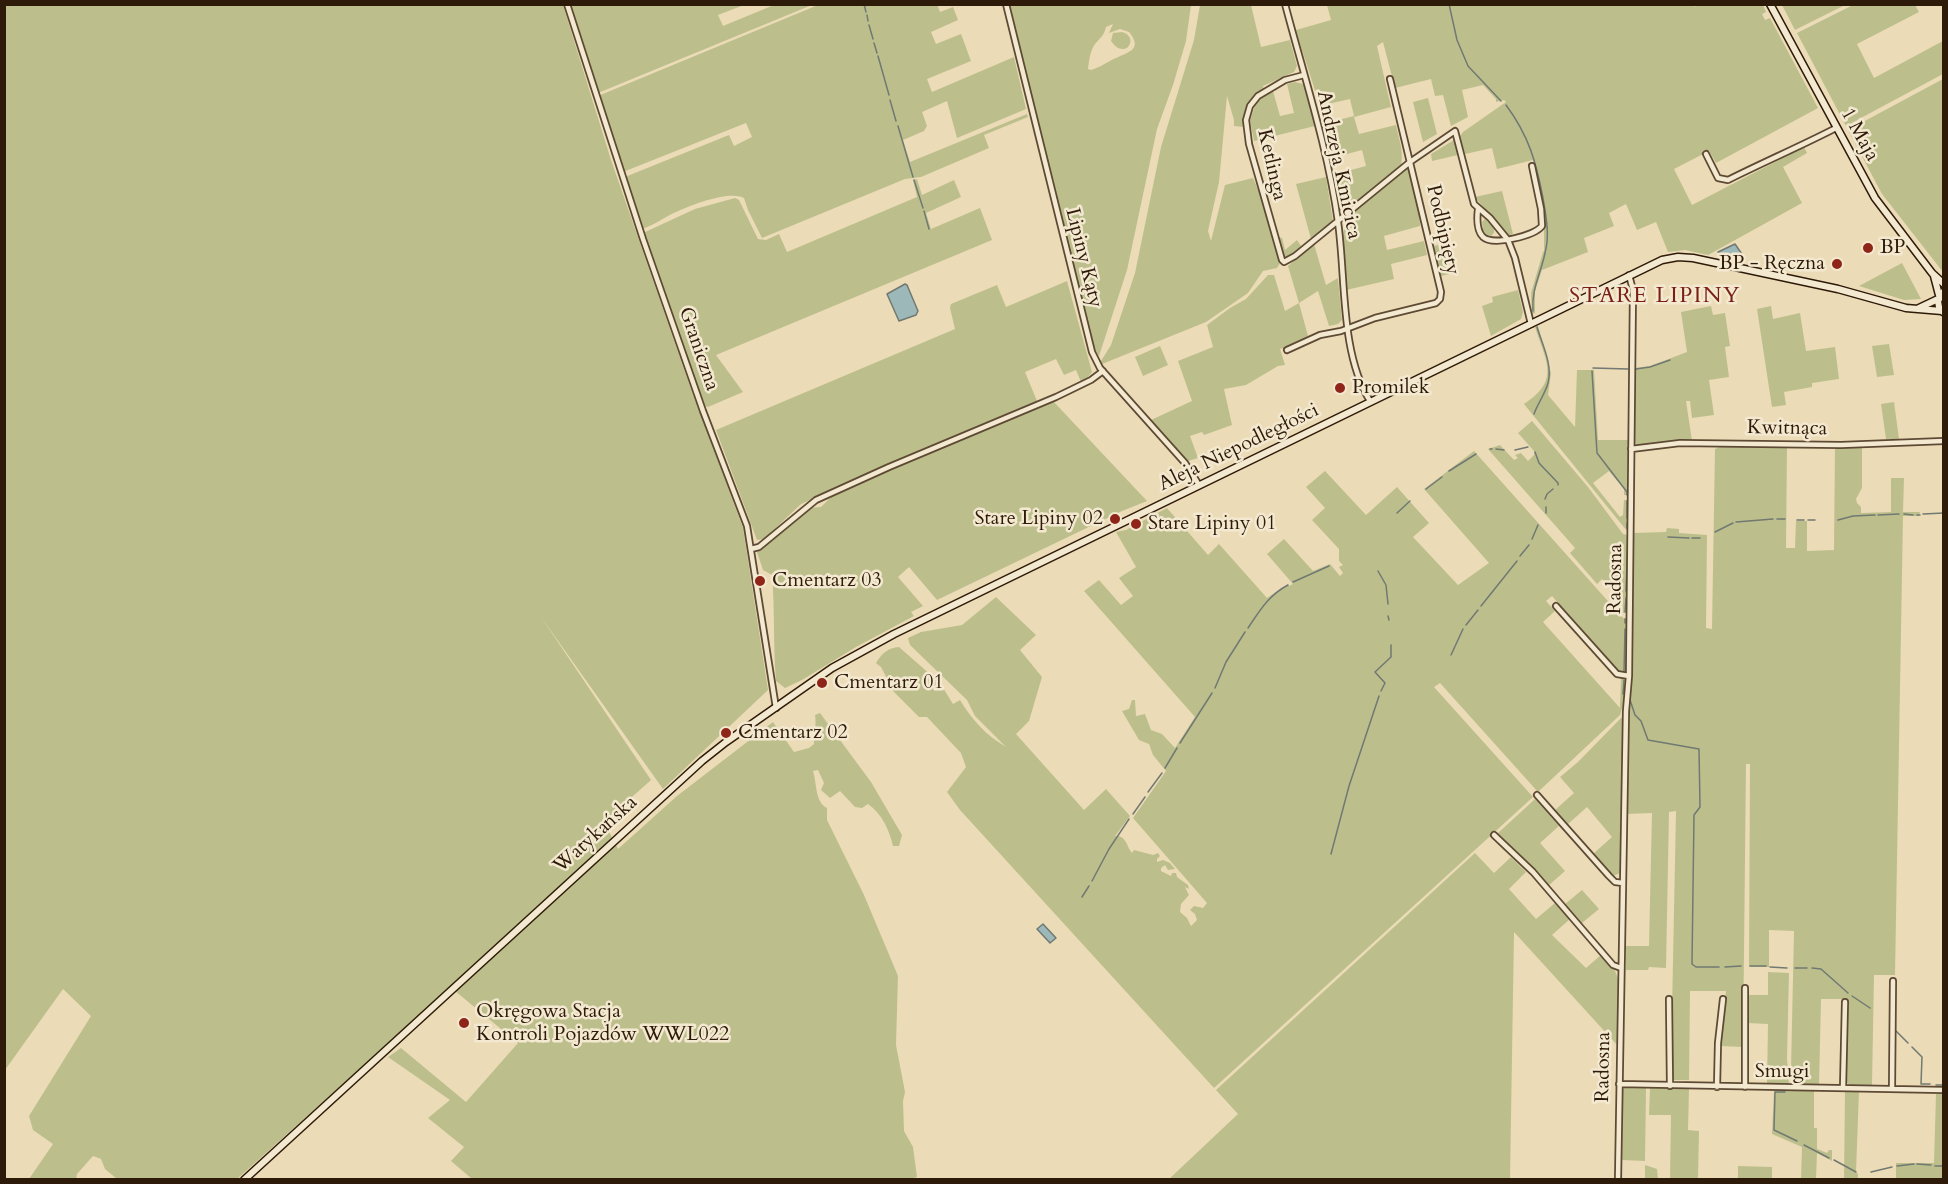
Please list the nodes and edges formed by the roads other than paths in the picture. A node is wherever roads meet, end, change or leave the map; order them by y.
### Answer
1 (567, 4) edge
2 (1006, 4) edge
3 (1285, 4) edge
4 (1770, 4) edge
5 (1304, 75) junction
6 (1390, 79) dead end
7 (1836, 128) junction
8 (1706, 154) dead end
9 (1410, 162) junction
10 (1532, 166) dead end
11 (1478, 209) junction
12 (1338, 222) junction
13 (1508, 240) junction
14 (1932, 273) junction
15 (1629, 275) junction
16 (1944, 284) edge
17 (1940, 295) edge
18 (1919, 309) junction
19 (1943, 312) edge
20 (1531, 324) junction
21 (1347, 328) junction
22 (1287, 350) dead end
23 (1103, 371) junction
24 (1370, 401) junction
25 (1944, 441) edge
26 (1631, 449) junction
27 (1199, 485) junction
28 (751, 549) junction
29 (1015, 576) joint
30 (1556, 606) dead end
31 (1629, 676) junction
32 (776, 708) junction
33 (1537, 795) dead end
34 (1494, 835) dead end
35 (1623, 883) junction
36 (1621, 968) junction
37 (1893, 981) dead end
38 (1745, 988) dead end
39 (1669, 999) dead end
40 (1723, 999) dead end
41 (1845, 1002) dead end
42 (1619, 1084) junction
43 (1670, 1086) junction
44 (1717, 1087) junction
45 (1745, 1087) junction
46 (1843, 1088) junction
47 (1892, 1088) junction
48 (1944, 1090) edge
49 (244, 1179) edge
50 (1618, 1179) edge

1 - 28 street, Graniczna
2 - 23 street, Lipiny Kąty
3 - 5 street, Andrzeja Kmicica
4 - 7 street, 1 Maja
5 - 12 street, Andrzeja Kmicica
5 - 12 street, Ketlinga
6 - 9 street, Podbipięty
7 - 8 street
7 - 14 street, 1 Maja
9 - 11 street
9 - 12 street
9 - 21 street, Podbipięty
10 - 13 street
11 - 13 street
11 - 13 street
12 - 21 street, Andrzeja Kmicica
13 - 20 street
14 - 16 street, 1 Maja
14 - 17 street, 1 Maja
15 - 18 street, Aleja Niepodległości
15 - 20 street, Aleja Niepodległości
15 - 26 street, Radosna
17 - 18 street
17 - 19 street, 1 Maja
18 - 19 street, Aleja Niepodległości
20 - 24 street, Aleja Niepodległości
21 - 22 street, Podbipięty
21 - 24 street, Andrzeja Kmicica
23 - 27 street, Lipiny Kąty
23 - 28 street
24 - 27 street, Aleja Niepodległości
25 - 26 street, Kwitnąca
26 - 31 street, Radosna
27 - 29 street, Aleja Niepodległości
28 - 32 street, Graniczna
29 - 32 street, Watykańska
30 - 31 street
31 - 35 street, Radosna
32 - 49 street, Watykańska
33 - 35 street
34 - 36 street
35 - 36 street, Radosna
36 - 42 street, Radosna
37 - 47 street
38 - 45 street
39 - 43 street
40 - 44 street
41 - 46 street
42 - 43 street, Smugi
42 - 50 street, Radosna
43 - 44 street, Smugi
44 - 45 street, Smugi
45 - 46 street, Smugi
46 - 47 street, Smugi
47 - 48 street, Smugi

